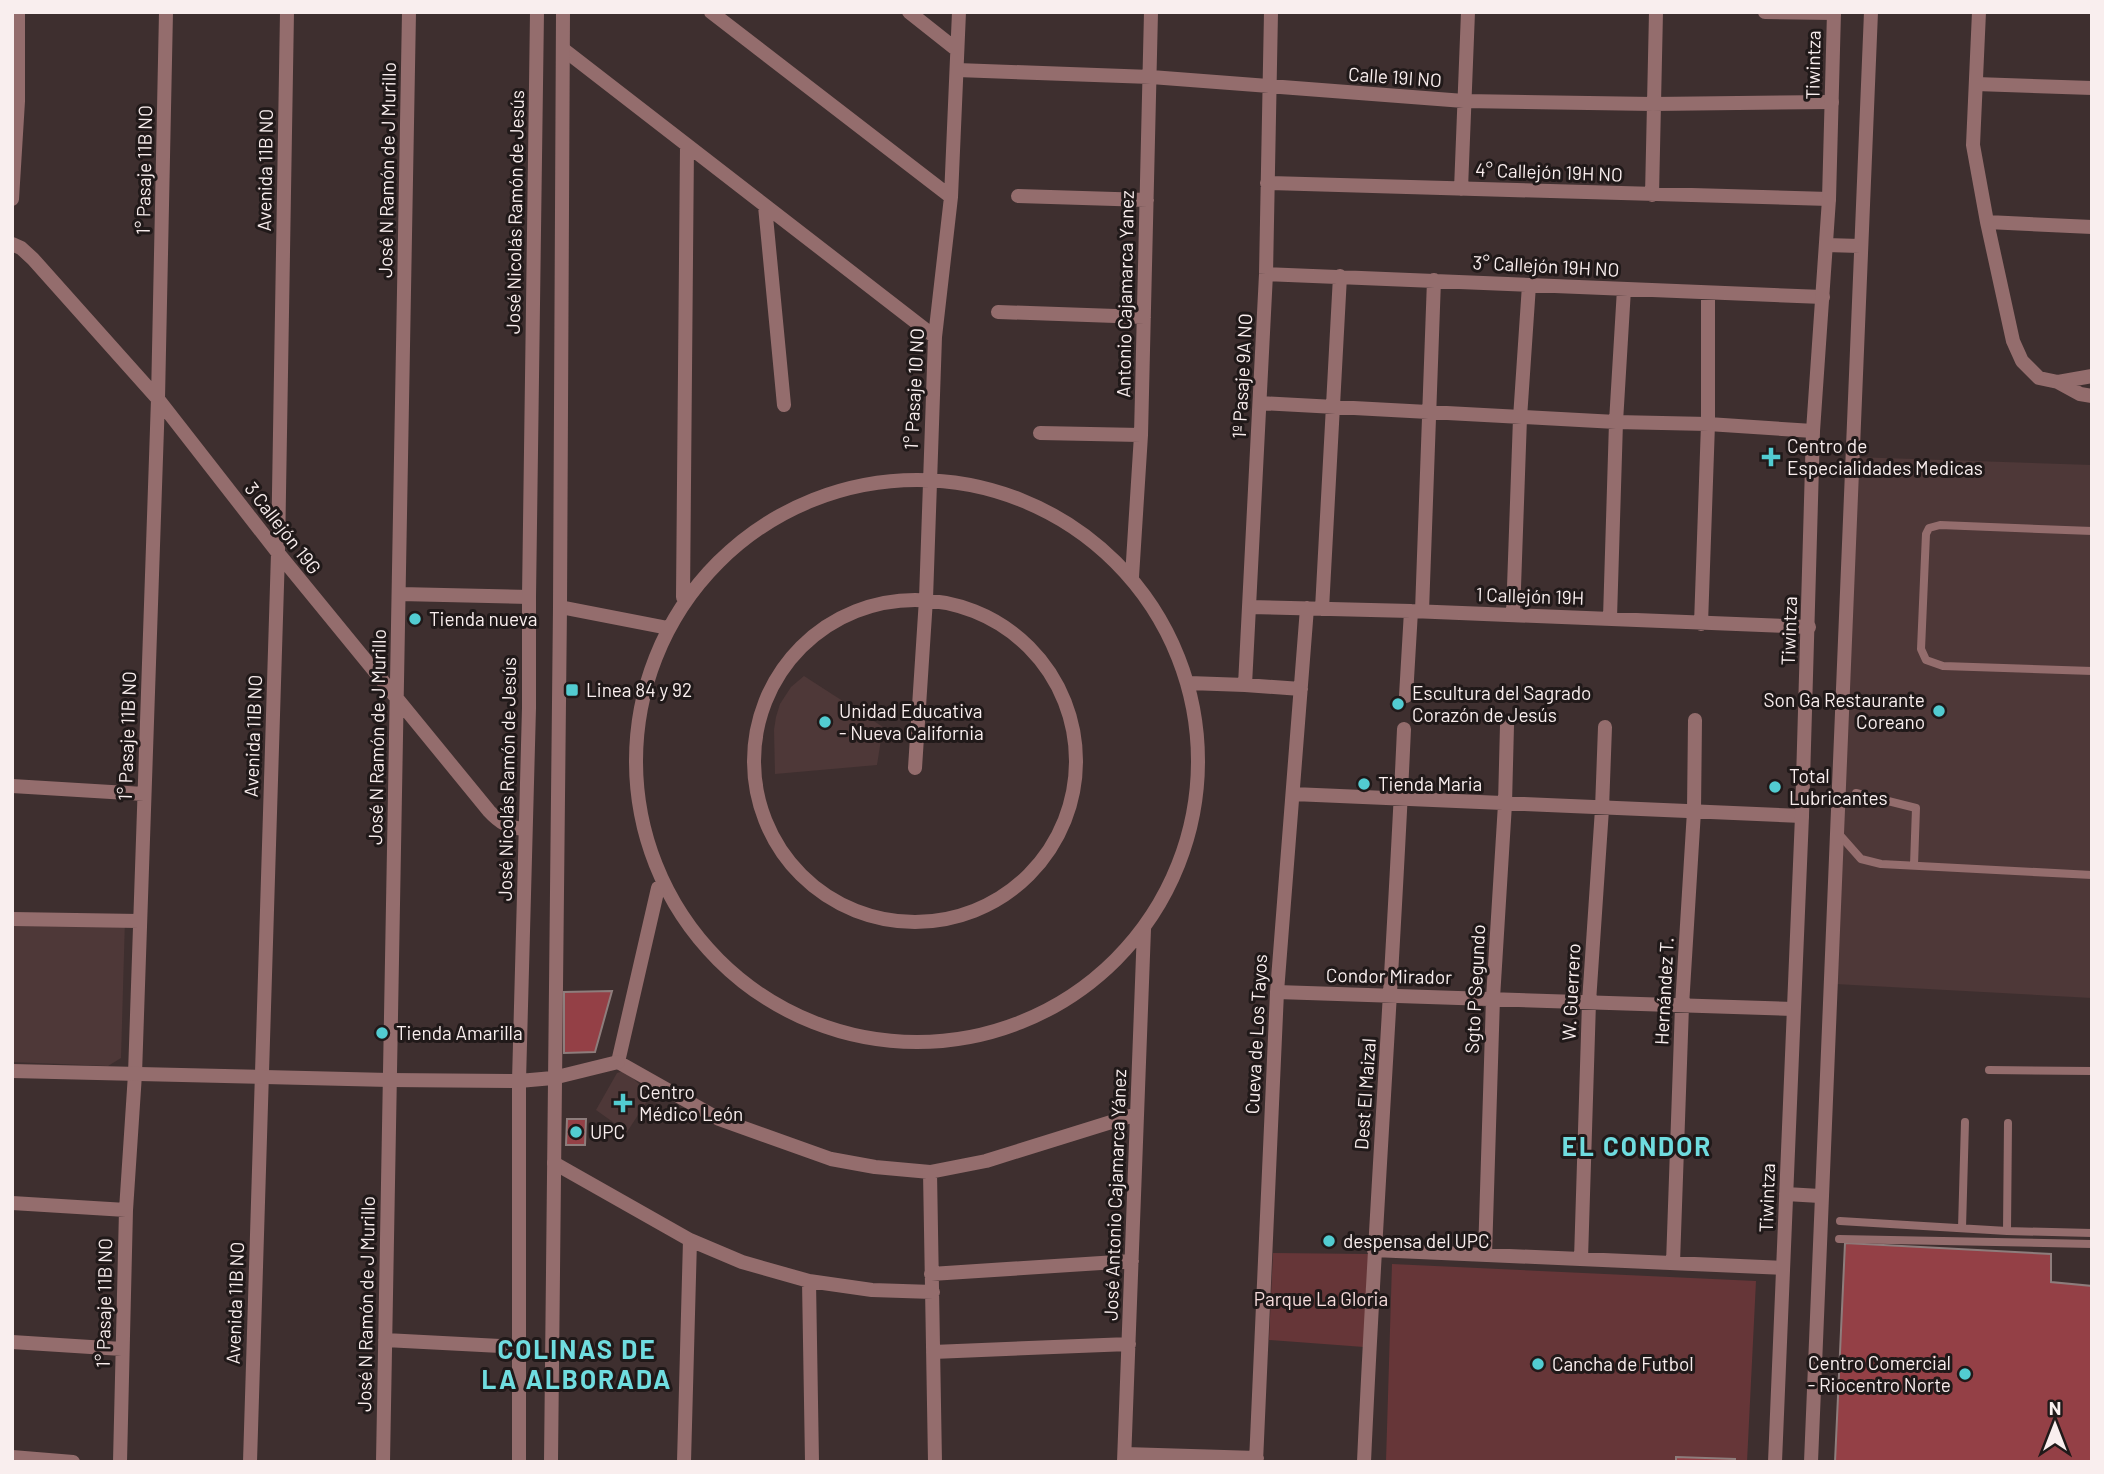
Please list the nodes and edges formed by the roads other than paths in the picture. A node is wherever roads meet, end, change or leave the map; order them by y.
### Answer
1 (18, 12) edge
2 (166, 12) edge
3 (287, 12) edge
4 (409, 12) edge
5 (537, 12) edge
6 (563, 12) edge
7 (711, 12) edge
8 (909, 12) edge
9 (959, 12) edge
10 (1151, 12) edge
11 (1271, 12) edge
12 (1468, 12) edge
13 (1656, 12) edge
14 (1765, 12) edge
15 (1871, 12) edge
16 (1979, 12) edge
17 (1834, 13) edge
18 (563, 49) junction
19 (957, 50) junction
20 (957, 70) junction
21 (1151, 77) junction
22 (1976, 84) junction
23 (1268, 87) junction
24 (2092, 88) edge
25 (15, 100) edge
26 (1464, 101) junction
27 (1832, 102) junction
28 (1653, 104) junction
29 (687, 146) junction
30 (1267, 183) junction
31 (1461, 188) junction
32 (1018, 195) dead end
33 (1651, 195) junction
34 (951, 197) junction
35 (12, 199) edge
36 (1829, 199) junction
37 (1147, 200) junction
38 (765, 206) junction
39 (1987, 222) junction
40 (2092, 226) edge
41 (12, 244) edge
42 (1826, 245) junction
43 (1860, 246) junction
44 (1266, 274) junction
45 (1340, 276) junction
46 (1434, 280) junction
47 (1529, 285) junction
48 (1624, 289) junction
49 (1708, 293) junction
50 (1823, 297) junction
51 (998, 312) dead end
52 (1144, 317) junction
53 (935, 337) junction
54 (2092, 376) edge
55 (2058, 382) junction
56 (2092, 396) edge
57 (158, 398) junction
58 (1260, 403) junction
59 (784, 405) dead end
60 (1334, 407) junction
61 (1430, 413) junction
62 (1520, 418) junction
63 (1616, 422) junction
64 (1708, 424) junction
65 (1814, 431) junction
66 (1040, 433) dead end
67 (1141, 435) junction
68 (928, 477) junction
69 (2092, 531) edge
70 (278, 553) junction
71 (1132, 577) junction
72 (400, 594) junction
73 (529, 597) junction
74 (684, 597) junction
75 (926, 600) junction
76 (560, 607) junction
77 (1249, 607) junction
78 (1315, 609) junction
79 (1416, 611) junction
80 (1513, 615) junction
81 (1610, 618) junction
82 (1701, 624) junction
83 (1809, 627) junction
84 (668, 628) junction
85 (2092, 671) edge
86 (1189, 683) junction
87 (1245, 685) junction
88 (1301, 689) junction
89 (1406, 696) dead end
90 (396, 700) junction
91 (1695, 720) dead end
92 (1507, 725) dead end
93 (1605, 727) dead end
94 (1404, 729) dead end
95 (915, 768) dead end
96 (12, 786) edge
97 (1856, 793) dead end
98 (144, 794) junction
99 (1293, 794) junction
100 (1401, 800) junction
101 (1504, 804) junction
102 (1602, 809) junction
103 (1694, 811) junction
104 (1802, 816) junction
105 (525, 830) junction
106 (1836, 831) junction
107 (1914, 865) junction
108 (2092, 875) edge
109 (658, 888) junction
110 (12, 919) edge
111 (139, 921) junction
112 (1144, 929) junction
113 (1277, 992) junction
114 (1391, 995) junction
115 (1493, 998) junction
116 (1588, 1002) junction
117 (1682, 1006) junction
118 (1793, 1009) junction
119 (618, 1062) junction
120 (12, 1070) edge
121 (1989, 1070) dead end
122 (2092, 1071) edge
123 (135, 1074) junction
124 (261, 1075) junction
125 (553, 1078) junction
126 (389, 1080) junction
127 (519, 1081) junction
128 (1137, 1114) junction
129 (1965, 1122) dead end
130 (2008, 1123) dead end
131 (554, 1163) junction
132 (930, 1172) junction
133 (1786, 1194) junction
134 (1821, 1196) junction
135 (12, 1203) edge
136 (126, 1210) junction
137 (1840, 1221) dead end
138 (1962, 1228) junction
139 (2007, 1231) junction
140 (2092, 1233) edge
141 (1839, 1239) dead end
142 (690, 1240) junction
143 (2092, 1244) edge
144 (1374, 1250) junction
145 (1485, 1255) junction
146 (1581, 1259) junction
147 (1132, 1261) junction
148 (1674, 1263) junction
149 (1783, 1268) junction
150 (932, 1274) junction
151 (809, 1281) junction
152 (933, 1292) junction
153 (385, 1340) junction
154 (12, 1342) edge
155 (1129, 1344) junction
156 (520, 1347) junction
157 (122, 1349) junction
158 (933, 1352) junction
159 (12, 1457) edge
160 (1124, 1458) edge
161 (1256, 1460) edge
162 (72, 1462) edge
163 (120, 1462) edge
164 (250, 1462) edge
165 (383, 1462) edge
166 (519, 1462) edge
167 (551, 1462) edge
168 (684, 1462) edge
169 (812, 1462) edge
170 (935, 1462) edge
171 (1364, 1462) edge
172 (1774, 1462) edge
173 (1811, 1462) edge

1 - 25 street
2 - 57 street, 1° Pasaje 11B NO
3 - 70 street, Avenida 11B NO
4 - 72 street, José N Ramón de J Murillo
5 - 73 street, José Nicolás Ramón de Jesús
6 - 18 street
7 - 34 street
8 - 19 street
9 - 19 street, 1° Pasaje 10 NO
10 - 21 street, Antonio Cajamarca Yanez
11 - 23 street, 1º Pasaje 9A NO
12 - 26 street
13 - 28 street
14 - 17 street
15 - 43 street
16 - 22 street
17 - 27 street, Tiwintza
18 - 29 street
18 - 76 street
19 - 20 street, 1° Pasaje 10 NO
20 - 21 street, Calle 19I NO
20 - 34 street, 1° Pasaje 10 NO
21 - 23 street, Calle 19I NO
21 - 37 street, Antonio Cajamarca Yanez
22 - 24 street
22 - 39 street
23 - 26 street, Calle 19I NO
23 - 30 street, 1º Pasaje 9A NO
25 - 35 street
26 - 28 street, Calle 19I NO
26 - 31 street
27 - 28 street, Calle 19I NO
27 - 36 street, Tiwintza
28 - 33 street
29 - 38 street
29 - 74 street
30 - 31 street, 4° Callejón 19H NO
30 - 44 street, 1º Pasaje 9A NO
31 - 33 street, 4° Callejón 19H NO
32 - 37 street
33 - 36 street, 4° Callejón 19H NO
34 - 53 street, 1° Pasaje 10 NO
36 - 42 street, Tiwintza
37 - 52 street, Antonio Cajamarca Yanez
38 - 53 street
38 - 59 street
39 - 40 street
39 - 55 street
41 - 57 street, 3 Callejón 19G
42 - 43 street
42 - 50 street, Tiwintza
43 - 106 street
44 - 45 street, 3° Callejón 19H NO
44 - 58 street, 1º Pasaje 9A NO
45 - 46 street, 3° Callejón 19H NO
45 - 60 street, Cueva de Los Tayos
46 - 47 street, 3° Callejón 19H NO
46 - 61 street
47 - 48 street, 3° Callejón 19H NO
47 - 62 street
48 - 49 street, 3° Callejón 19H NO
48 - 63 street
49 - 50 street, 3° Callejón 19H NO
49 - 64 street
50 - 65 street, Tiwintza
51 - 52 street
52 - 67 street, Antonio Cajamarca Yanez
53 - 68 street, 1° Pasaje 10 NO
54 - 55 street
55 - 56 street
57 - 70 street, 3 Callejón 19G
57 - 98 street, 1° Pasaje 11B NO
58 - 60 street
58 - 77 street, 1º Pasaje 9A NO
60 - 61 street
60 - 78 street, Cueva de Los Tayos
61 - 62 street
61 - 79 street
62 - 63 street
62 - 80 street
63 - 64 street
63 - 81 street
64 - 65 street
64 - 82 street
65 - 83 street, Tiwintza
66 - 67 street
67 - 71 street, Antonio Cajamarca Yanez
68 - 71 street
68 - 74 street
68 - 75 street, 1° Pasaje 10 NO
69 - 85 lane
70 - 90 street, 3 Callejón 19G
70 - 124 street, Avenida 11B NO
71 - 86 street
72 - 73 street
72 - 90 street, José N Ramón de J Murillo
73 - 105 street, José Nicolás Ramón de Jesús
74 - 84 street
75 - 75 street
75 - 95 street, 1° Pasaje 10 NO
76 - 84 street
76 - 125 street
77 - 78 street, 1 Callejón 19H
77 - 87 street, 1º Pasaje 9A NO
78 - 79 street, 1 Callejón 19H
78 - 88 street, Cueva de Los Tayos
79 - 80 street, 1 Callejón 19H
79 - 89 street
80 - 81 street, 1 Callejón 19H
81 - 82 street, 1 Callejón 19H
82 - 83 street, 1 Callejón 19H
83 - 104 street, Tiwintza
84 - 109 street
86 - 87 street
86 - 112 street
87 - 88 street
88 - 99 street, Cueva de Los Tayos
90 - 105 street, 3 Callejón 19G
90 - 126 street, José N Ramón de J Murillo
91 - 103 street, Hernández T.
92 - 101 street, Sgto P Segundo
93 - 102 street, W. Guerrero
94 - 100 street, Dest El Maizal
96 - 98 street
97 - 107 lane
98 - 111 street, 1° Pasaje 11B NO
99 - 100 street
99 - 113 street, Cueva de Los Tayos
100 - 101 street
100 - 114 street, Dest El Maizal
101 - 102 street
101 - 115 street, Sgto P Segundo
102 - 103 street
102 - 116 street, W. Guerrero
103 - 104 street
103 - 117 street, Hernández T.
104 - 118 street, Tiwintza
105 - 127 street, José Nicolás Ramón de Jesús
106 - 107 lane
106 - 134 street
107 - 108 lane
109 - 112 street
109 - 119 street
110 - 111 street
111 - 123 street, 1° Pasaje 11B NO
112 - 128 street, José Antonio Cajamarca Yánez
113 - 114 street, Condor Mirador
113 - 161 street, Cueva de Los Tayos
114 - 115 street, Condor Mirador
114 - 144 street, Dest El Maizal
115 - 116 street, Condor Mirador
115 - 145 street, Sgto P Segundo
116 - 117 street, Condor Mirador
116 - 146 street, W. Guerrero
117 - 118 street, Condor Mirador
117 - 148 street, Hernández T.
118 - 133 street, Tiwintza
119 - 125 street
119 - 132 street
120 - 123 street
121 - 122 lane
123 - 124 street
123 - 136 street, 1° Pasaje 11B NO
124 - 126 street
124 - 164 street, Avenida 11B NO
125 - 127 street
125 - 131 street
126 - 127 street
126 - 153 street, José N Ramón de J Murillo
127 - 156 street, José Nicolás Ramón de Jesús
128 - 132 street
128 - 147 street, José Antonio Cajamarca Yánez
129 - 138 lane
130 - 139 lane
131 - 142 street
131 - 167 street
132 - 150 street
133 - 134 street
133 - 149 street, Tiwintza
134 - 173 street
135 - 136 street
136 - 157 street, 1° Pasaje 11B NO
137 - 138 lane
138 - 139 lane
139 - 140 lane
141 - 143 lane
142 - 151 street
142 - 168 street
144 - 145 street
144 - 171 street, Dest El Maizal
145 - 146 street
146 - 148 street
147 - 150 street
147 - 155 street, José Antonio Cajamarca Yánez
148 - 149 street
149 - 172 street, Tiwintza
150 - 152 street
151 - 152 street
151 - 169 street
152 - 158 street
153 - 156 street
153 - 165 street, José N Ramón de J Murillo
154 - 157 street
155 - 158 street
155 - 160 street, José Antonio Cajamarca Yánez
156 - 166 street, José Nicolás Ramón de Jesús
157 - 163 street, 1° Pasaje 11B NO
158 - 170 street
159 - 162 street
160 - 161 street

